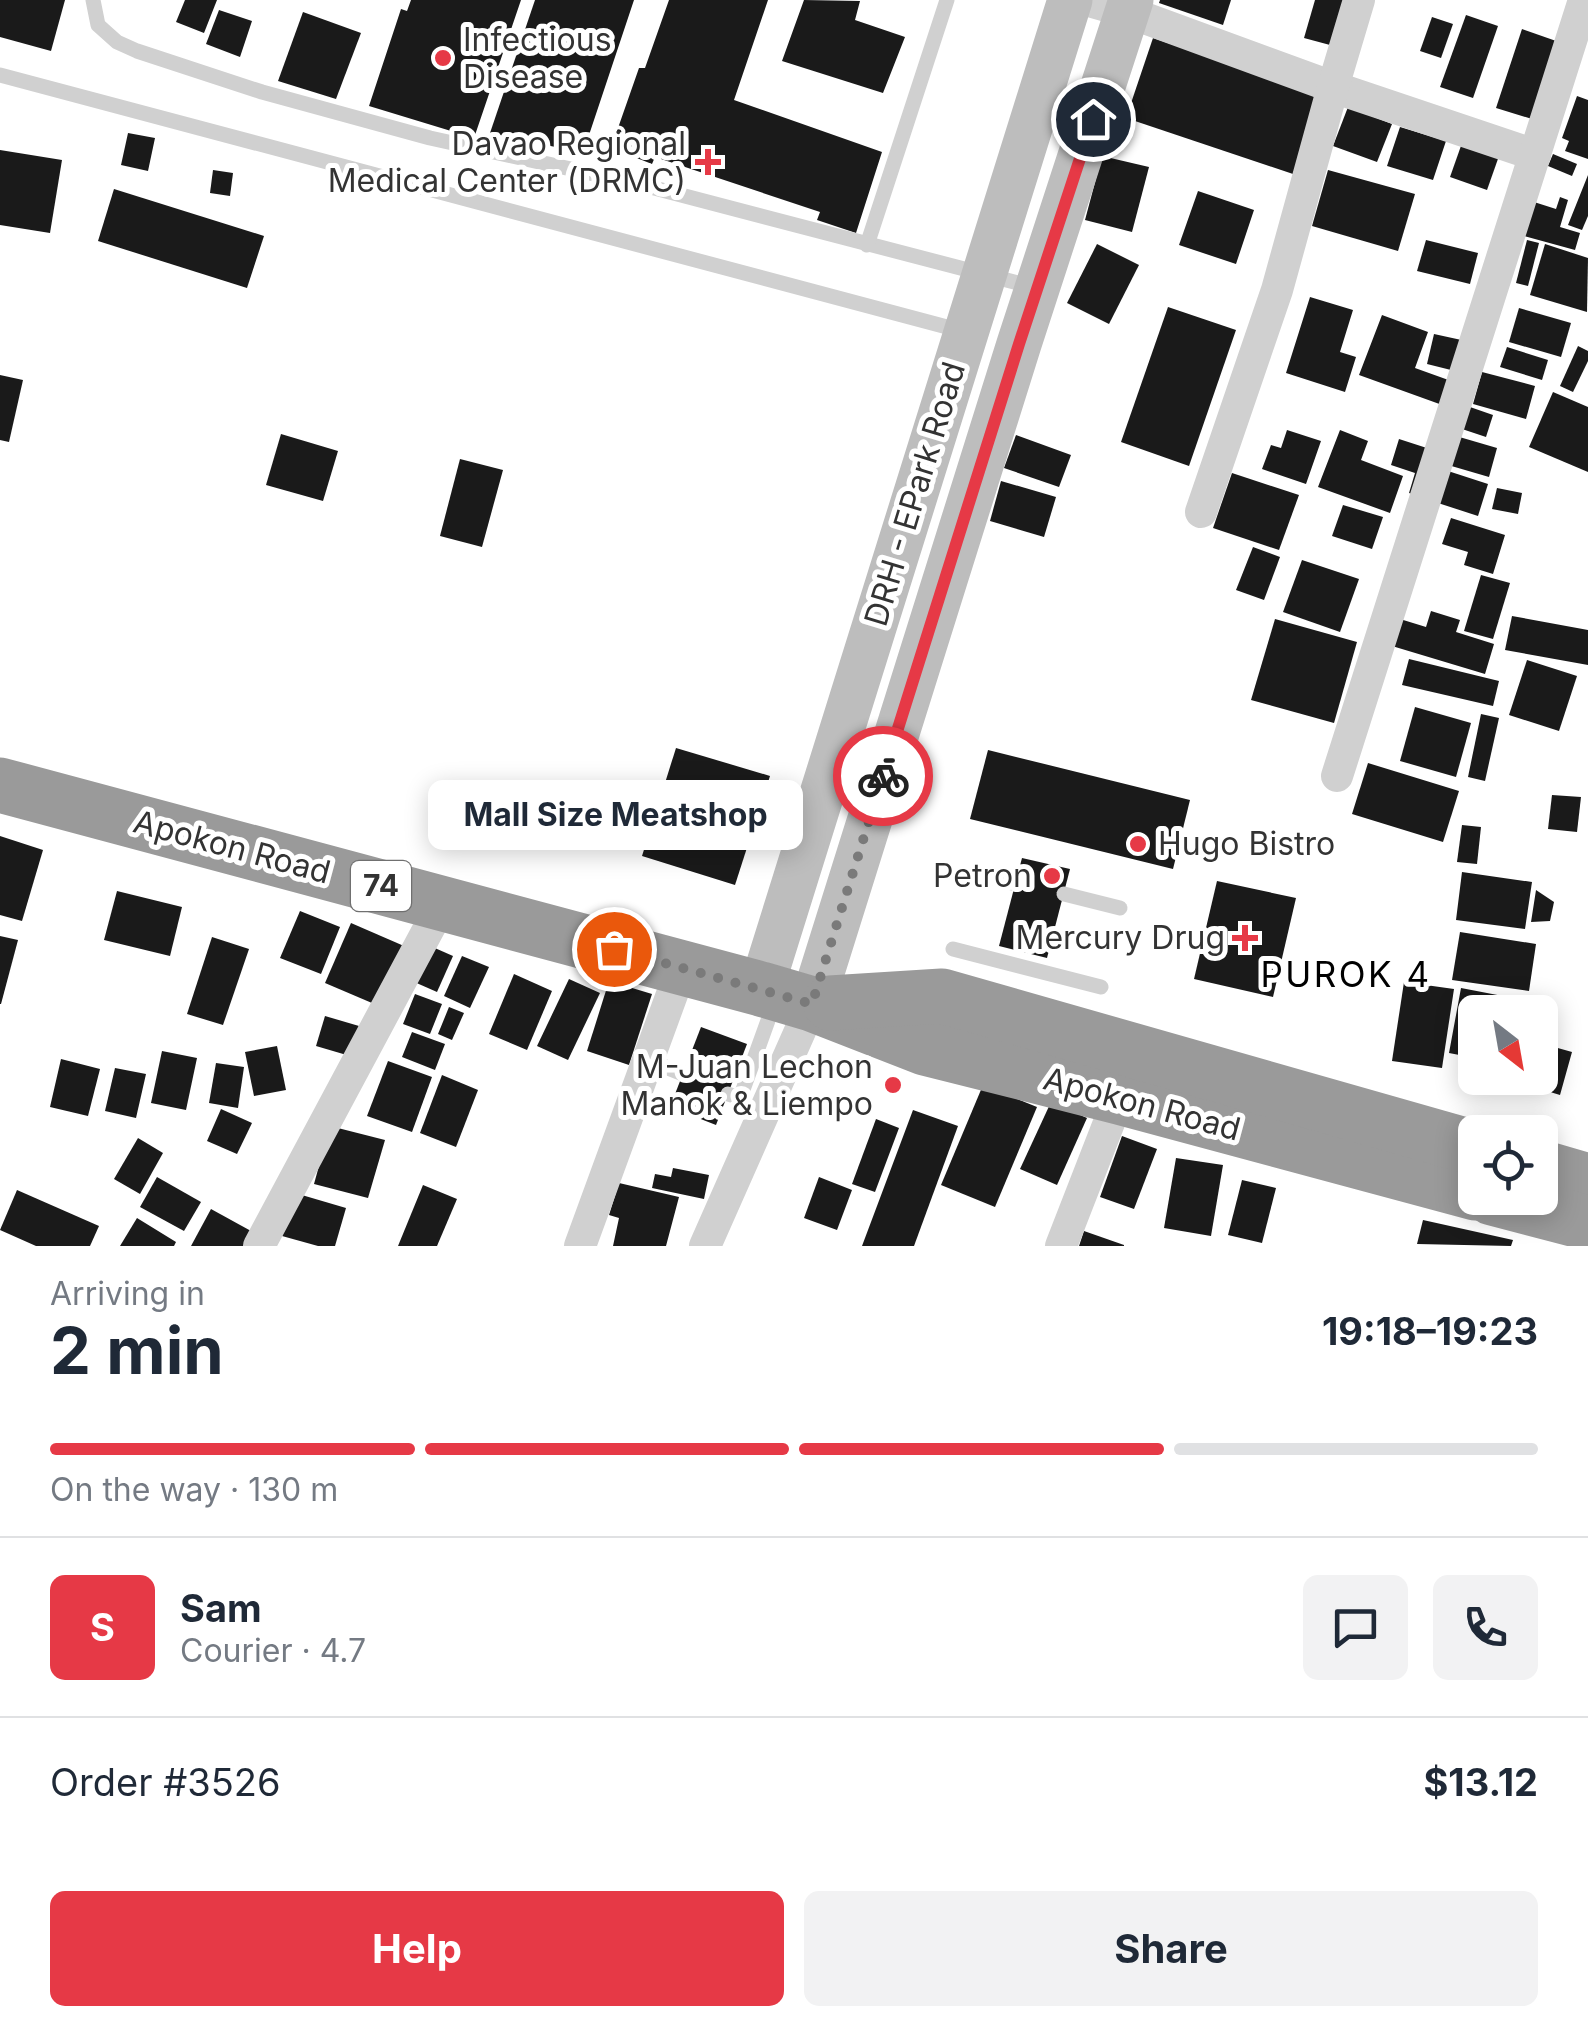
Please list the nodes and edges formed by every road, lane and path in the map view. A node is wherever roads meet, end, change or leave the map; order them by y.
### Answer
1 (93, 0) edge
2 (946, 0) edge
3 (1070, 0) edge
4 (1360, 0) edge
5 (1584, 0) edge
6 (1115, 4) edge
7 (0, 74) edge
8 (1333, 88) junction
9 (1534, 155) junction
10 (867, 244) junction
11 (985, 274) junction
12 (1037, 288) junction
13 (966, 332) junction
14 (1200, 512) dead end
15 (1337, 776) dead end
16 (0, 786) edge
17 (974, 874) dead end
18 (1016, 884) dead end
19 (1064, 894) dead end
20 (443, 902) junction
21 (1120, 908) dead end
22 (953, 949) dead end
23 (682, 967) junction
24 (1102, 987) dead end
25 (783, 995) junction
26 (648, 1060) junction
27 (683, 1074) dead end
28 (728, 1094) dead end
29 (1119, 1096) junction
30 (1458, 1143) edge
31 (1558, 1172) edge
32 (1588, 1181) edge
33 (1458, 1188) edge
34 (1557, 1215) edge
35 (1588, 1223) edge
36 (259, 1246) edge
37 (580, 1246) edge
38 (704, 1246) edge
39 (1061, 1246) edge

1 - 10 lane
2 - 10 lane
3 - 11 main road, DRH - EPark Road
4 - 8 street
5 - 9 street
6 - 8 street
6 - 12 main road, DRH - EPark Road
7 - 13 lane
8 - 9 street
8 - 14 street
9 - 15 street
10 - 11 lane
11 - 12 lane
11 - 13 main road, DRH - EPark Road
12 - 25 main road, DRH - EPark Road
13 - 25 main road, DRH - EPark Road
16 - 20 highway, Apokon Road / 74
17 - 18 lane
19 - 21 lane
20 - 23 highway, Apokon Road / 74
20 - 36 street
22 - 24 lane
23 - 25 highway, Apokon Road / 74
23 - 26 street
25 - 28 lane
25 - 29 highway, Apokon Road / 74
25 - 30 highway, Apokon Road / 74
25 - 38 street
26 - 27 lane
26 - 37 street
29 - 33 highway, Apokon Road / 74
29 - 39 street
31 - 32 highway
34 - 35 highway

